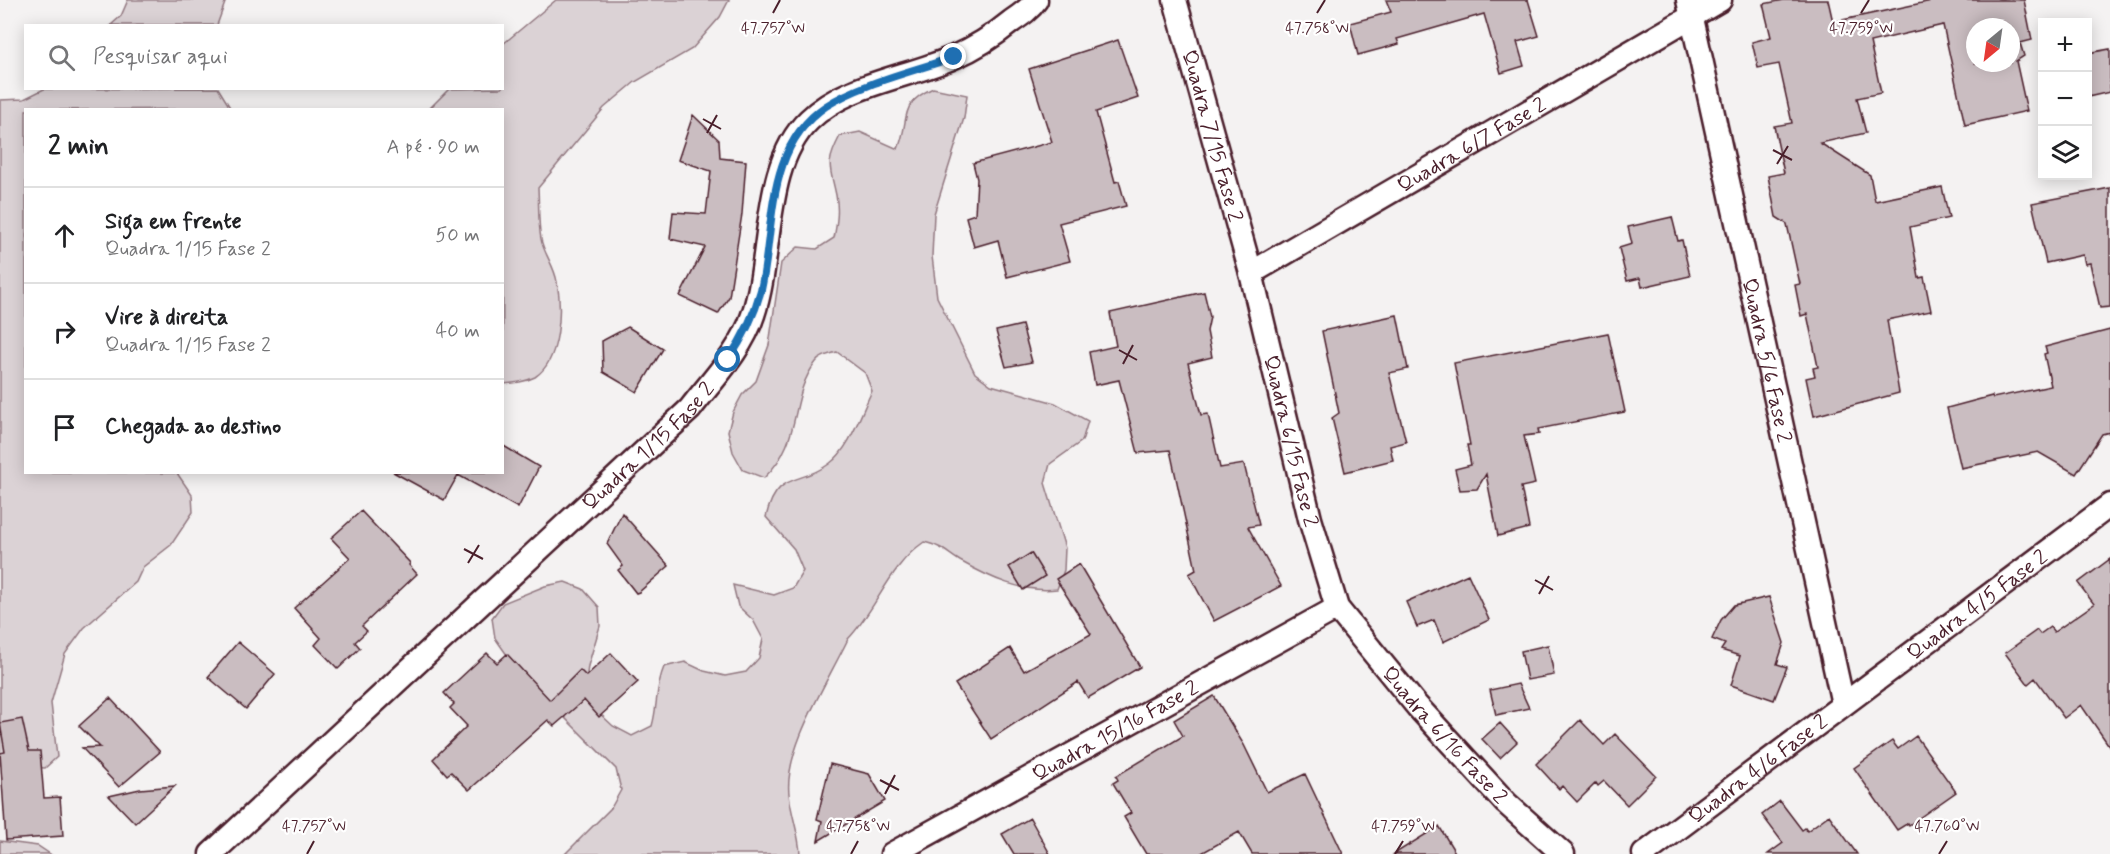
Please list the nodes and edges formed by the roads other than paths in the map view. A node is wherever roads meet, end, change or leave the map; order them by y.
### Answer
1 (1036, 0) edge
2 (1175, 0) edge
3 (1720, 0) edge
4 (1690, 8) edge
5 (1251, 273) junction
6 (2110, 505) edge
7 (1337, 608) junction
8 (1843, 704) junction
9 (211, 854) edge
10 (892, 854) edge
11 (1563, 854) edge
12 (1644, 854) edge

1 - 9 street, Quadra 1/15 Fase 2
2 - 5 street, Quadra 7/15 Fase 2
3 - 4 street, Quadra 6/7 Fase 2
4 - 5 street, Quadra 6/7 Fase 2
4 - 8 street, Quadra 5/6 Fase 2
5 - 7 street, Quadra 6/15 Fase 2
6 - 8 street, Quadra 4/5 Fase 2
7 - 10 street, Quadra 15/16 Fase 2
7 - 11 street, Quadra 6/16 Fase 2
8 - 12 street, Quadra 4/6 Fase 2

